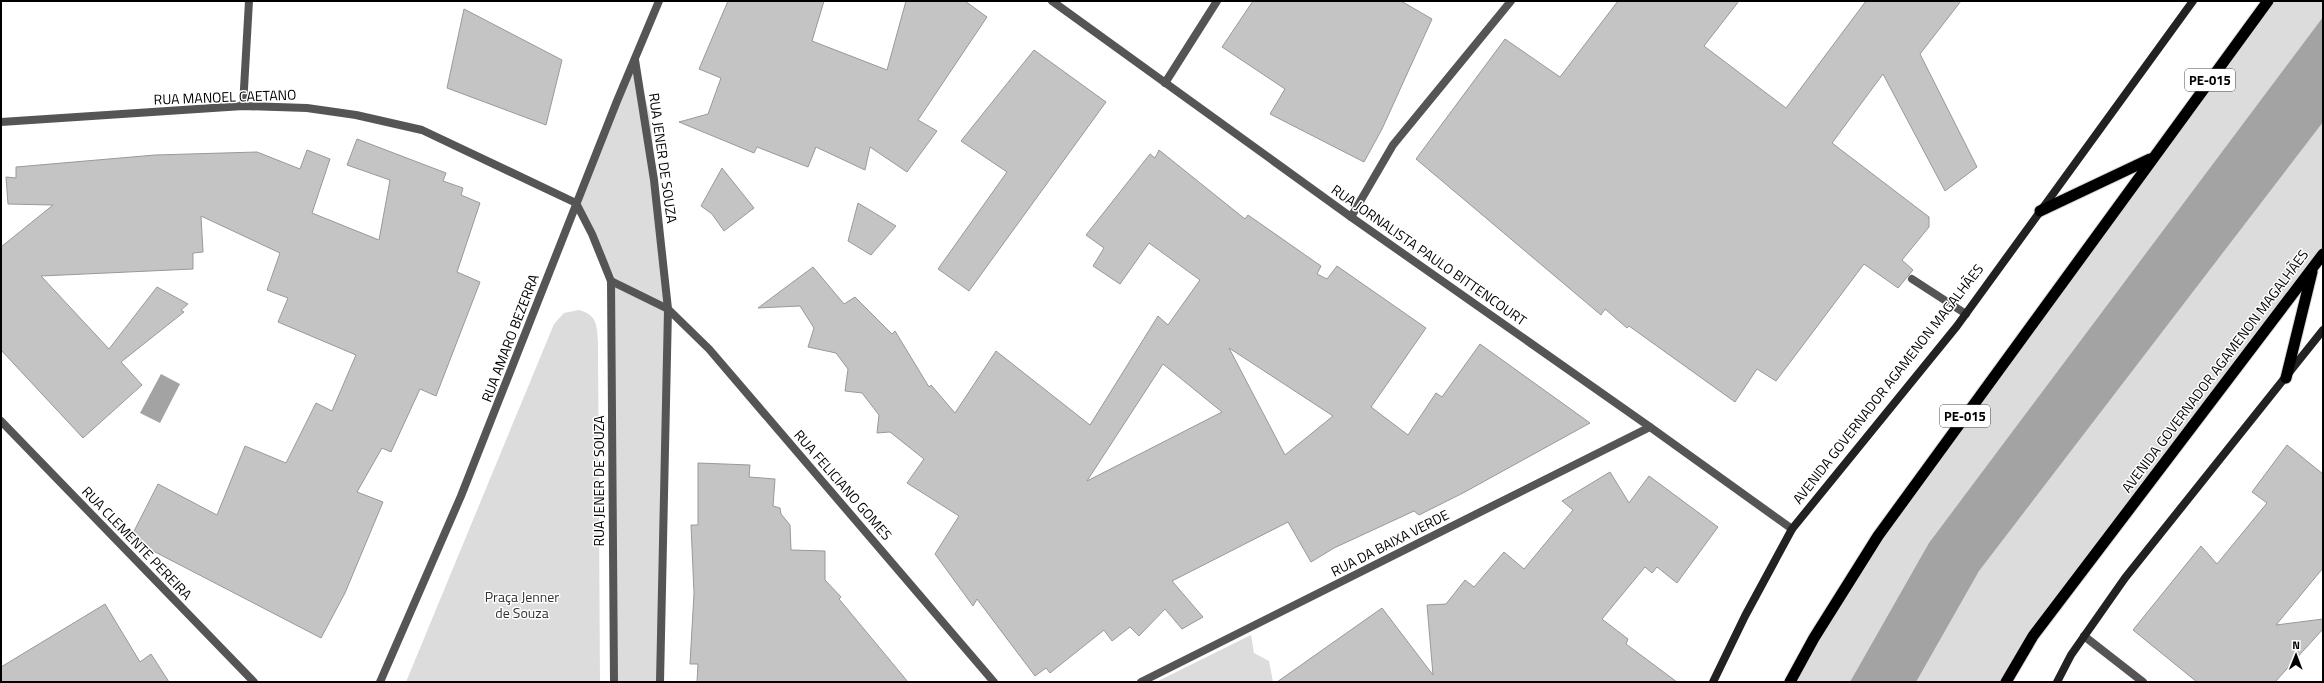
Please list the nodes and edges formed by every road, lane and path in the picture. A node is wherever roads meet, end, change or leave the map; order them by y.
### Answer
1 (249, 1) edge
2 (659, 1) edge
3 (1052, 1) edge
4 (1217, 1) edge
5 (1511, 1) edge
6 (2193, 1) edge
7 (2268, 1) edge
8 (635, 59) junction
9 (1166, 83) junction
10 (244, 106) junction
11 (1, 122) edge
12 (2152, 158) junction
13 (576, 203) junction
14 (2040, 211) junction
15 (1351, 217) junction
16 (2323, 254) edge
17 (2313, 267) junction
18 (1912, 279) dead end
19 (611, 281) junction
20 (668, 309) junction
21 (1966, 314) junction
22 (2323, 330) edge
23 (2286, 378) junction
24 (1, 421) edge
25 (1650, 427) junction
26 (1792, 529) junction
27 (2084, 636) junction
28 (254, 682) edge
29 (380, 682) edge
30 (614, 682) edge
31 (660, 682) edge
32 (994, 682) edge
33 (1141, 682) edge
34 (1713, 682) edge
35 (1790, 682) edge
36 (2006, 682) edge
37 (2057, 682) edge
38 (2143, 682) edge

1 - 10 street
2 - 8 street, RUA AMARO BEZERRA
3 - 9 street, RUA JORNALISTA PAULO BITTENCOURT
4 - 9 street
5 - 15 street
6 - 14 main road, AVENIDA GOVERNADOR AGAMENON MAGALHÃES
7 - 12 highway, PE-015
8 - 13 street, RUA AMARO BEZERRA
8 - 20 street, RUA JENER DE SOUZA
9 - 15 street, RUA JORNALISTA PAULO BITTENCOURT
10 - 11 street, RUA MANOEL CAETANO
10 - 13 street, RUA MANOEL CAETANO
12 - 14 highway
12 - 35 highway, PE-015
13 - 19 street, RUA JENER DE SOUZA
13 - 29 street, RUA AMARO BEZERRA
14 - 21 main road, AVENIDA GOVERNADOR AGAMENON MAGALHÃES
15 - 25 street, RUA JORNALISTA PAULO BITTENCOURT
16 - 17 highway, AVENIDA GOVERNADOR AGAMENON MAGALHÃES
17 - 23 highway
17 - 36 highway, AVENIDA GOVERNADOR AGAMENON MAGALHÃES
18 - 21 street
19 - 20 street
19 - 30 street, RUA JENER DE SOUZA
20 - 31 street, RUA JENER DE SOUZA
20 - 32 street, RUA FELICIANO GOMES
21 - 26 main road, AVENIDA GOVERNADOR AGAMENON MAGALHÃES
22 - 23 main road
23 - 27 main road
24 - 28 street, RUA CLEMENTE PEREIRA
25 - 26 street, RUA JORNALISTA PAULO BITTENCOURT
25 - 33 street, RUA DA BAIXA VERDE
26 - 34 main road, AVENIDA GOVERNADOR AGAMENON MAGALHÃES
27 - 37 main road
27 - 38 street

